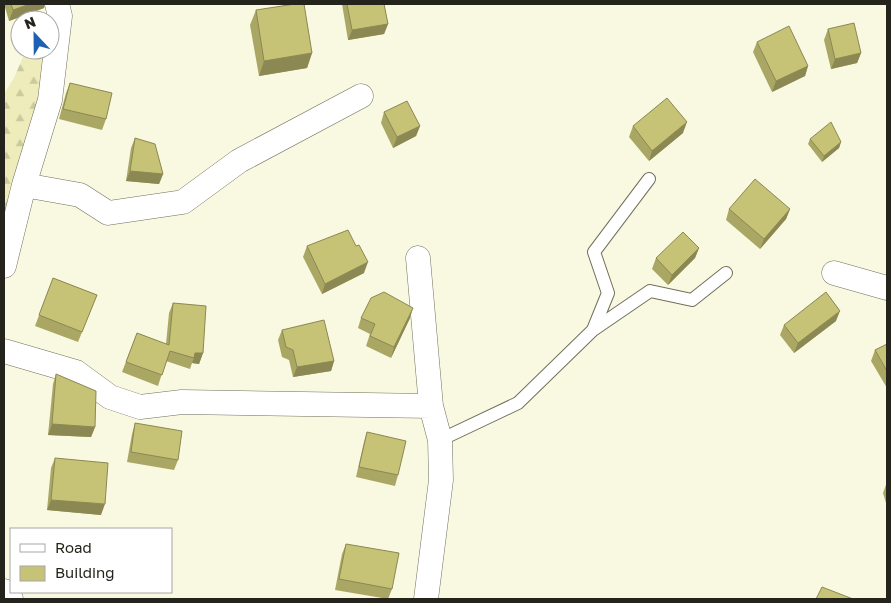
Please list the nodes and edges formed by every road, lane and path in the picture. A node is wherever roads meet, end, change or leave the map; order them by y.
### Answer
1 (57, 4) edge
2 (361, 96) dead end
3 (649, 179) dead end
4 (24, 185) junction
5 (418, 258) dead end
6 (4, 266) edge
7 (834, 272) dead end
8 (726, 273) dead end
9 (887, 288) edge
10 (593, 330) junction
11 (4, 351) edge
12 (431, 406) junction
13 (440, 440) junction
14 (4, 591) edge
15 (11, 599) edge
16 (426, 599) edge

1 - 4 street
2 - 4 street
3 - 10 lane
4 - 6 street
5 - 12 street
7 - 9 street
8 - 10 lane
10 - 13 lane
11 - 12 street
12 - 13 street
13 - 16 street
14 - 15 street

